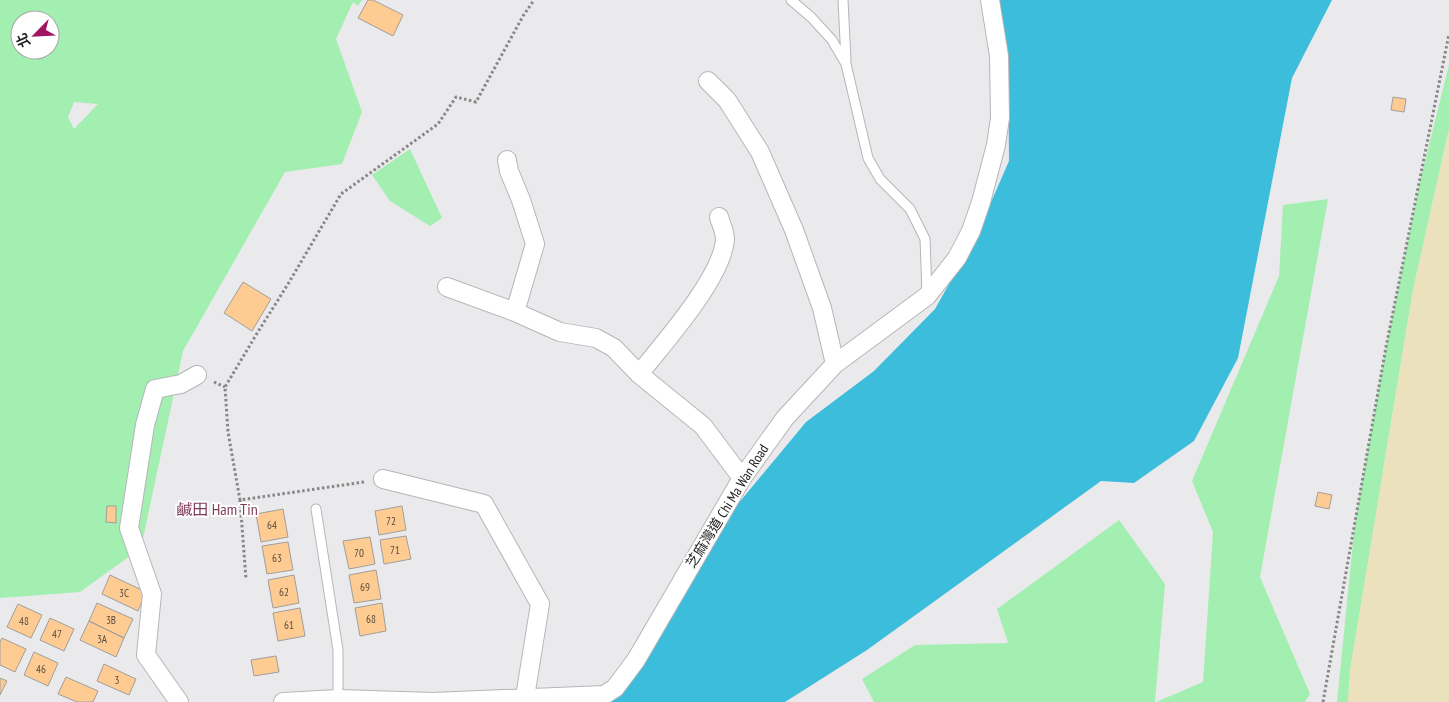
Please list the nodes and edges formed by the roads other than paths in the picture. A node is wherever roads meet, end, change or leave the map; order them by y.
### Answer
1 (791, 0) edge
2 (843, 0) edge
3 (990, 0) edge
4 (846, 64) junction
5 (708, 81) dead end
6 (507, 160) dead end
7 (719, 217) dead end
8 (447, 287) dead end
9 (927, 296) junction
10 (515, 312) junction
11 (835, 364) junction
12 (639, 374) junction
13 (197, 375) dead end
14 (742, 478) junction
15 (383, 480) road end
16 (316, 509) dead end
17 (525, 698) junction
18 (338, 699) junction
19 (179, 702) edge
20 (283, 702) edge

1 - 4 lane
2 - 4 lane
3 - 9 street, 芝麻灣道 Chi Ma Wan Road
4 - 9 lane
5 - 11 street
6 - 10 street
7 - 12 street
8 - 10 street
9 - 11 street, 芝麻灣道 Chi Ma Wan Road
10 - 12 street
11 - 14 street, 芝麻灣道 Chi Ma Wan Road
12 - 14 street
13 - 19 street
14 - 17 street, 芝麻灣道 Chi Ma Wan Road
15 - 17 street
16 - 18 lane
17 - 18 street, 芝麻灣道 Chi Ma Wan Road
18 - 20 street, 芝麻灣道 Chi Ma Wan Road

